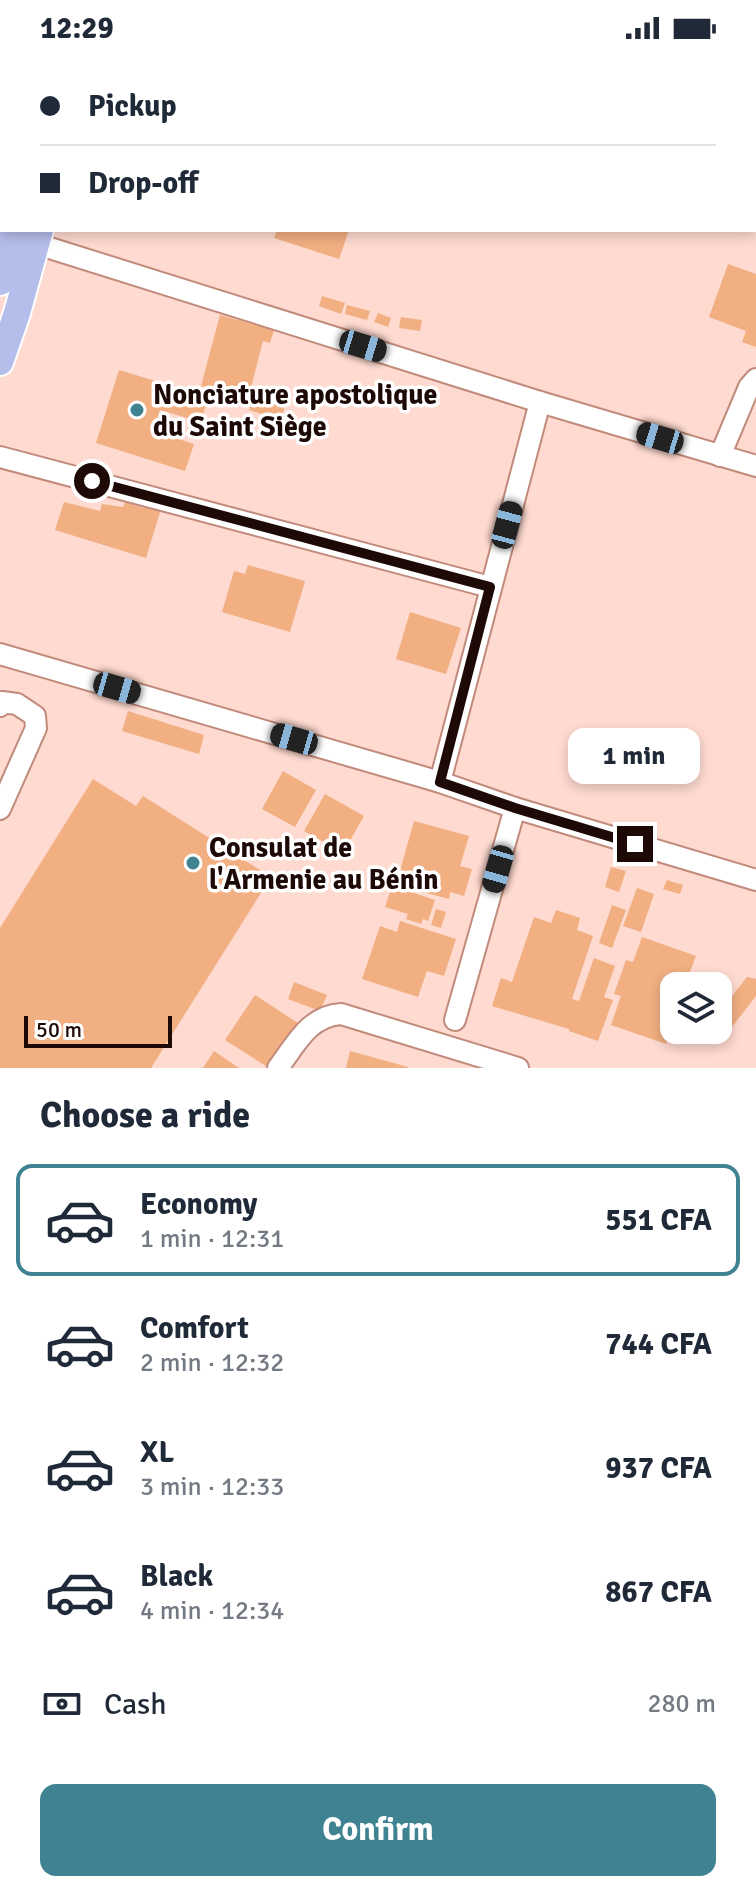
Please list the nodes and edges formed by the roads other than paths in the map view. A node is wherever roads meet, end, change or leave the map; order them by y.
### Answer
1 (13, 232) edge
2 (38, 237) edge
3 (0, 282) edge
4 (0, 362) edge
5 (756, 379) edge
6 (540, 402) junction
7 (720, 456) junction
8 (0, 457) edge
9 (756, 466) edge
10 (490, 587) junction
11 (0, 654) edge
12 (1, 703) edge
13 (440, 782) junction
14 (515, 808) junction
15 (0, 809) edge
16 (756, 880) edge
17 (455, 1020) dead end
18 (278, 1068) edge
19 (518, 1068) edge

1 - 3 main road
2 - 4 main road
2 - 6 street
5 - 7 street
6 - 7 street
6 - 10 street
7 - 9 street
8 - 10 street
10 - 13 street
11 - 13 street
12 - 15 street
13 - 14 street
14 - 16 street
14 - 17 street
18 - 19 street

